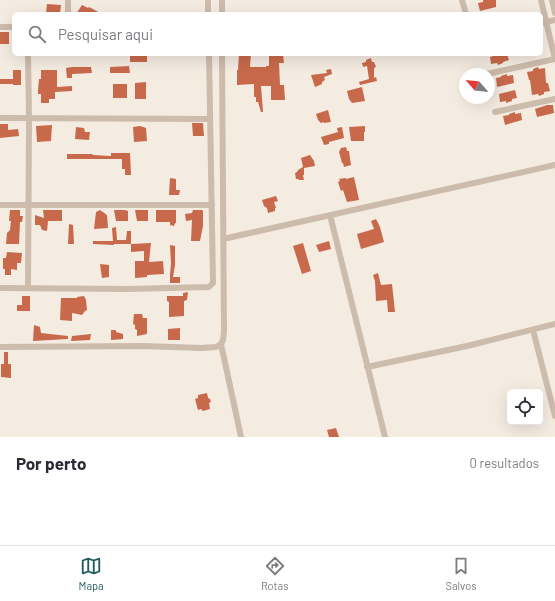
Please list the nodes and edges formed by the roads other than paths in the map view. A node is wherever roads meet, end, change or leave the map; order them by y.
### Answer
1 (68, 0) edge
2 (208, 0) edge
3 (222, 0) edge
4 (462, 0) edge
5 (541, 0) edge
6 (552, 0) edge
7 (68, 12) edge
8 (208, 12) edge
9 (222, 12) edge
10 (465, 12) edge
11 (543, 12) edge
12 (555, 13) edge
13 (555, 20) edge
14 (544, 22) edge
15 (0, 27) edge
16 (12, 27) edge
17 (28, 56) edge
18 (209, 56) edge
19 (222, 56) edge
20 (555, 59) edge
21 (495, 72) edge
22 (555, 99) edge
23 (495, 112) dead end
24 (0, 118) edge
25 (29, 118) junction
26 (210, 120) junction
27 (555, 165) edge
28 (0, 205) edge
29 (28, 205) junction
30 (212, 205) junction
31 (330, 215) junction
32 (223, 239) junction
33 (0, 288) edge
34 (28, 288) junction
35 (555, 324) edge
36 (533, 330) junction
37 (221, 344) junction
38 (0, 347) edge
39 (367, 367) junction
40 (555, 414) edge
41 (241, 437) edge
42 (385, 437) edge

1 - 7 street
2 - 8 street
3 - 9 street
4 - 10 street
5 - 11 street
6 - 12 street
13 - 14 street
14 - 20 street
15 - 16 street
17 - 25 street
18 - 26 street
19 - 32 street
20 - 21 street
22 - 23 street
24 - 25 street
25 - 26 street
25 - 29 street
26 - 30 street
27 - 31 street
28 - 29 street
29 - 30 street
29 - 34 street
30 - 34 street
31 - 32 street
31 - 39 street
32 - 37 street
33 - 34 street
35 - 36 street
36 - 39 street
36 - 40 street
37 - 38 street
37 - 41 street
39 - 42 street

